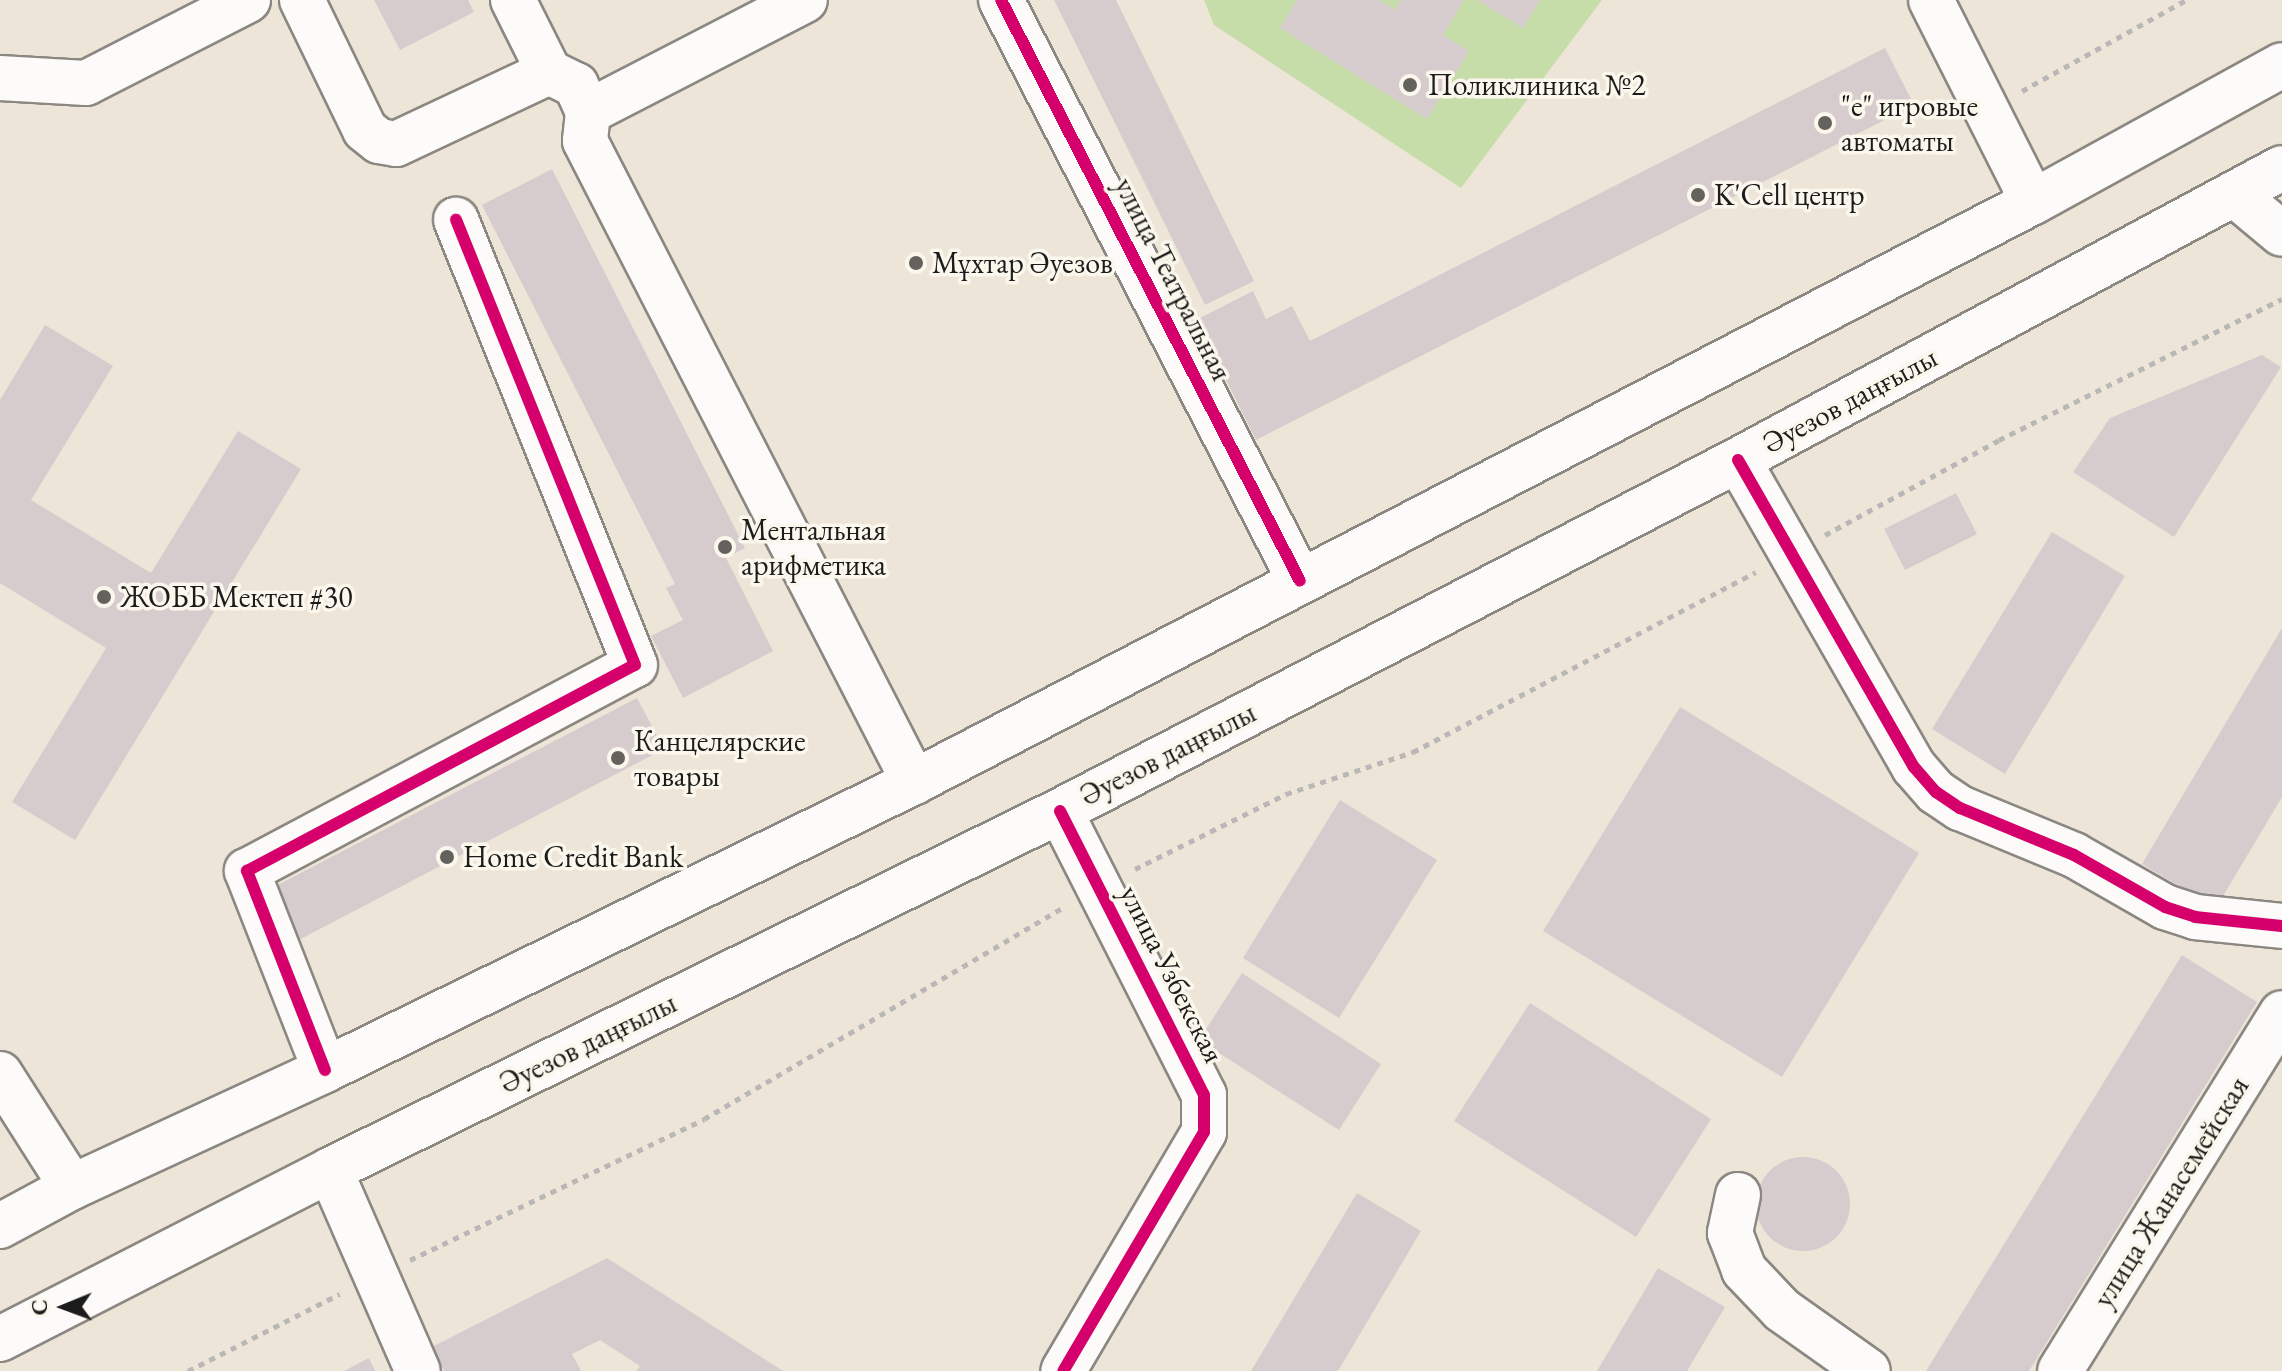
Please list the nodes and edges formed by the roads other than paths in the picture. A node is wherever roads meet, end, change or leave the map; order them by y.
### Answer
1 (248, 0) edge
2 (302, 0) edge
3 (513, 0) edge
4 (805, 0) edge
5 (1001, 0) edge
6 (1931, 0) edge
7 (2282, 65) edge
8 (549, 72) junction
9 (0, 78) edge
10 (588, 112) junction
11 (2282, 168) edge
12 (2234, 194) junction
13 (2033, 202) junction
14 (456, 220) dead end
15 (2282, 234) edge
16 (1738, 460) junction
17 (1300, 581) junction
18 (914, 782) junction
19 (1060, 811) junction
20 (2282, 926) edge
21 (2282, 1013) edge
22 (325, 1070) junction
23 (0, 1074) edge
24 (330, 1170) junction
25 (72, 1187) junction
26 (1738, 1195) dead end
27 (0, 1226) edge
28 (0, 1339) edge
29 (418, 1371) edge
30 (1063, 1371) edge
31 (1868, 1371) edge
32 (2060, 1371) edge

1 - 9 main road
2 - 8 main road
3 - 8 main road
4 - 10 main road
5 - 17 main road, улица Театральная
6 - 13 main road
7 - 13 main road
8 - 10 main road
10 - 18 main road
11 - 12 main road, Әуезов даңғылы
12 - 15 main road
12 - 16 main road, Әуезов даңғылы
13 - 17 main road
14 - 22 main road
16 - 19 main road, Әуезов даңғылы
16 - 20 main road
17 - 18 main road
18 - 22 main road
19 - 24 main road, Әуезов даңғылы
19 - 30 main road, улица Узбекская
21 - 32 main road, улица Жанасемейская
22 - 25 main road
23 - 25 main road
24 - 28 main road, Әуезов даңғылы
24 - 29 main road
25 - 27 main road
26 - 31 main road

